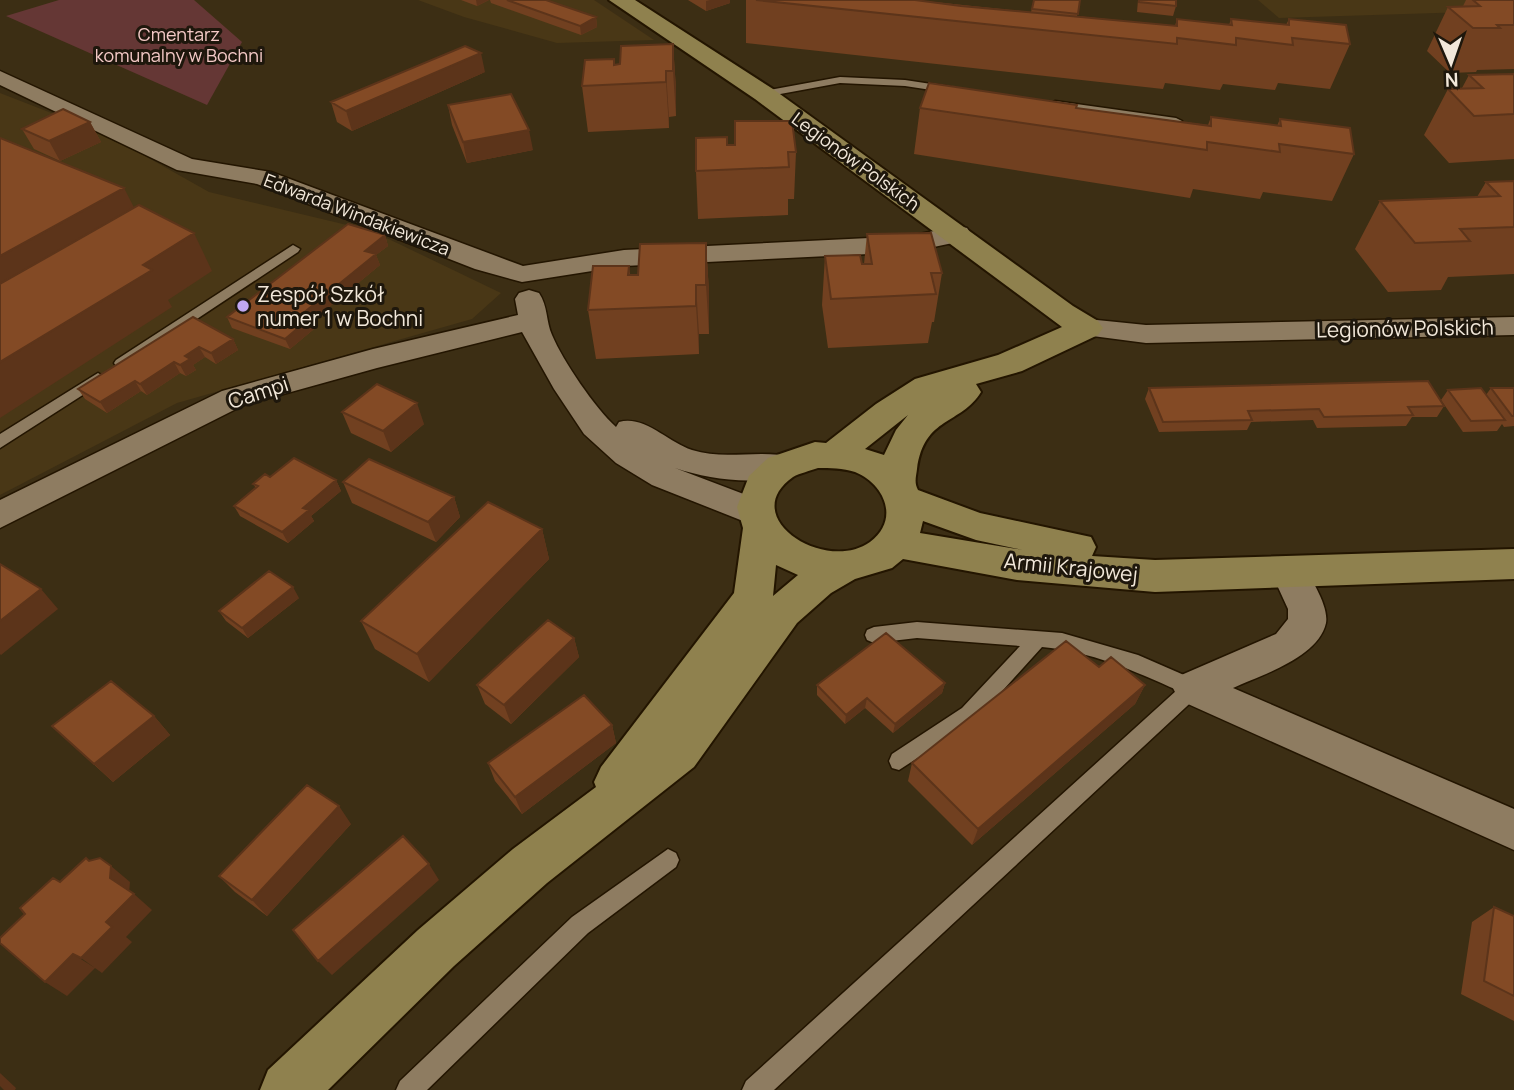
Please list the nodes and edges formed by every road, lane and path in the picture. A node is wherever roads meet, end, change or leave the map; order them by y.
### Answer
1 (620, 0) edge
2 (0, 76) edge
3 (958, 91) edge
4 (764, 94) junction
5 (1038, 102) edge
6 (1183, 122) edge
7 (958, 234) junction
8 (293, 249) dead end
9 (522, 274) junction
10 (534, 320) junction
11 (1514, 326) edge
12 (1087, 328) junction
13 (1010, 363) junction
14 (569, 389) junction
15 (0, 442) edge
16 (834, 455) junction
17 (782, 466) junction
18 (901, 492) junction
19 (0, 515) edge
20 (758, 521) junction
21 (896, 543) junction
22 (1514, 564) edge
23 (845, 566) junction
24 (1248, 571) junction
25 (1289, 572) junction
26 (874, 635) dead end
27 (1039, 638) junction
28 (1193, 688) junction
29 (899, 761) dead end
30 (588, 820) junction
31 (1514, 830) edge
32 (668, 860) dead end
33 (288, 1090) edge
34 (409, 1090) edge
35 (755, 1090) edge

1 - 4 main road, Legionów Polskich
2 - 9 street, Edwarda Windakiewicza
3 - 4 lane
4 - 7 main road, Legionów Polskich
5 - 6 lane
7 - 9 street
7 - 12 main road, Legionów Polskich
8 - 15 lane
9 - 10 street
10 - 14 street
10 - 19 street, Campi
11 - 12 street, Legionów Polskich
12 - 13 main road
13 - 16 main road
13 - 18 main road
14 - 17 street
14 - 20 street
16 - 17 main road
16 - 18 main road
17 - 20 main road
18 - 21 main road
18 - 24 main road, Armii Krajowej
20 - 23 main road
20 - 30 main road
21 - 23 main road
21 - 24 main road, Armii Krajowej
22 - 25 main road, Armii Krajowej
23 - 30 main road
24 - 25 main road, Armii Krajowej
25 - 28 street
26 - 27 lane
27 - 28 lane
27 - 29 lane
28 - 31 street
28 - 35 lane
30 - 33 main road
32 - 34 lane

